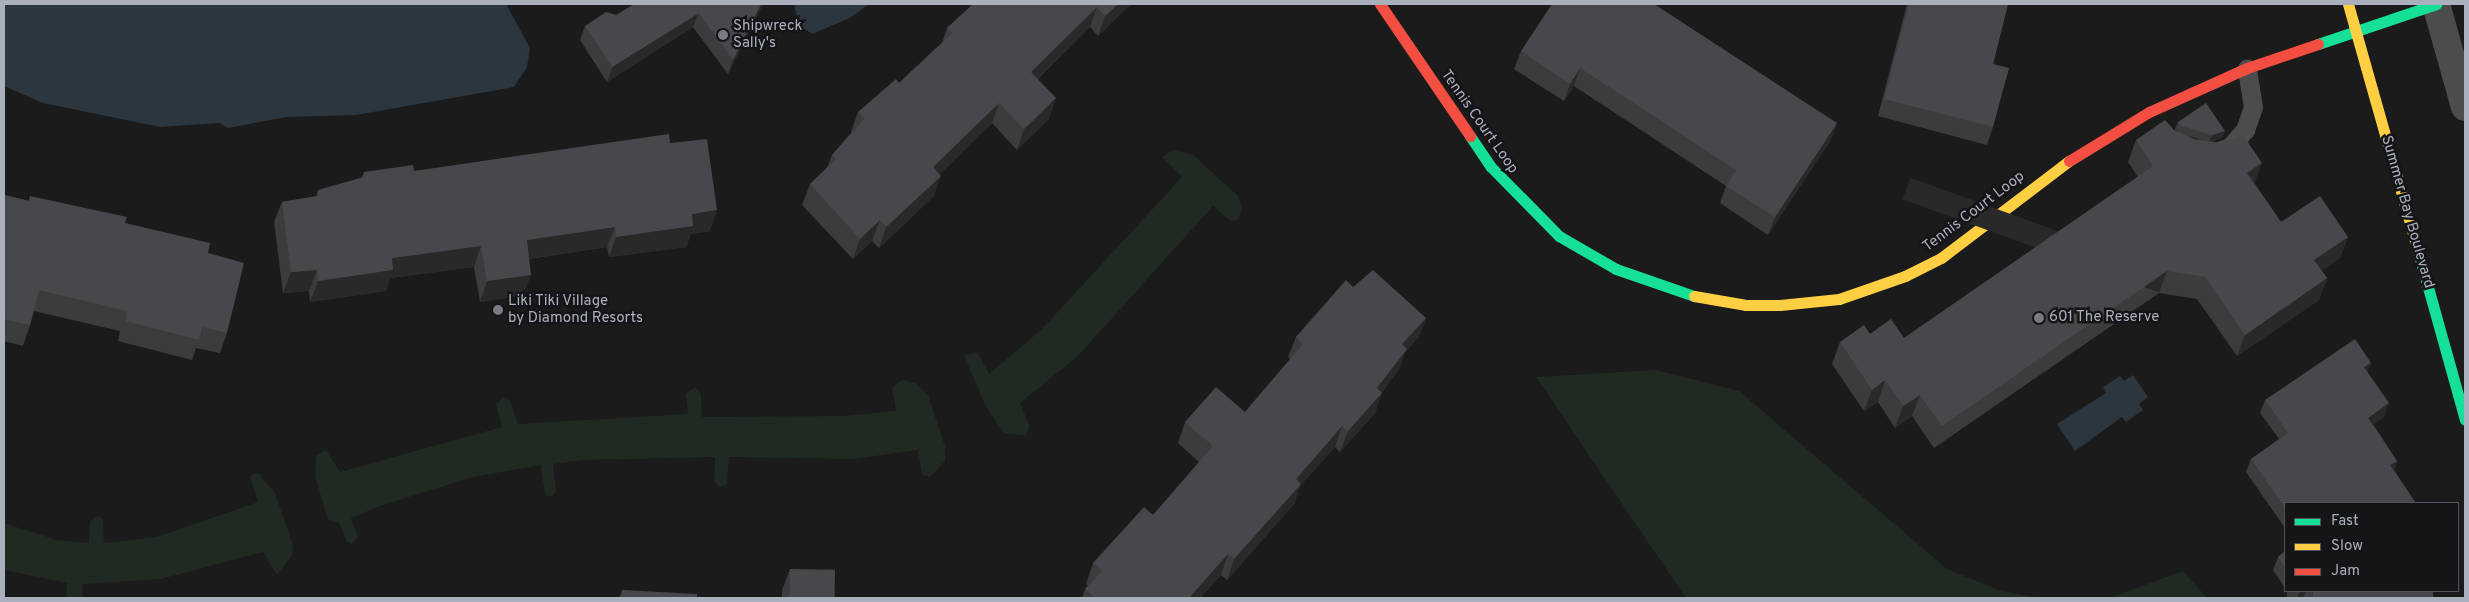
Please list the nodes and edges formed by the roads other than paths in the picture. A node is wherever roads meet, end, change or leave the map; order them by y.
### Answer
1 (1380, 4) edge
2 (2348, 4) edge
3 (2436, 4) edge
4 (2356, 29) junction
5 (2247, 68) junction
6 (2465, 106) edge
7 (2202, 153) edge
8 (2465, 420) edge

1 - 5 street, Tennis Court Loop
2 - 4 street, Summer Bay Boulevard
3 - 4 street, Tennis Court Loop
3 - 6 street
4 - 5 street, Tennis Court Loop
4 - 8 street, Summer Bay Boulevard
5 - 7 lane

